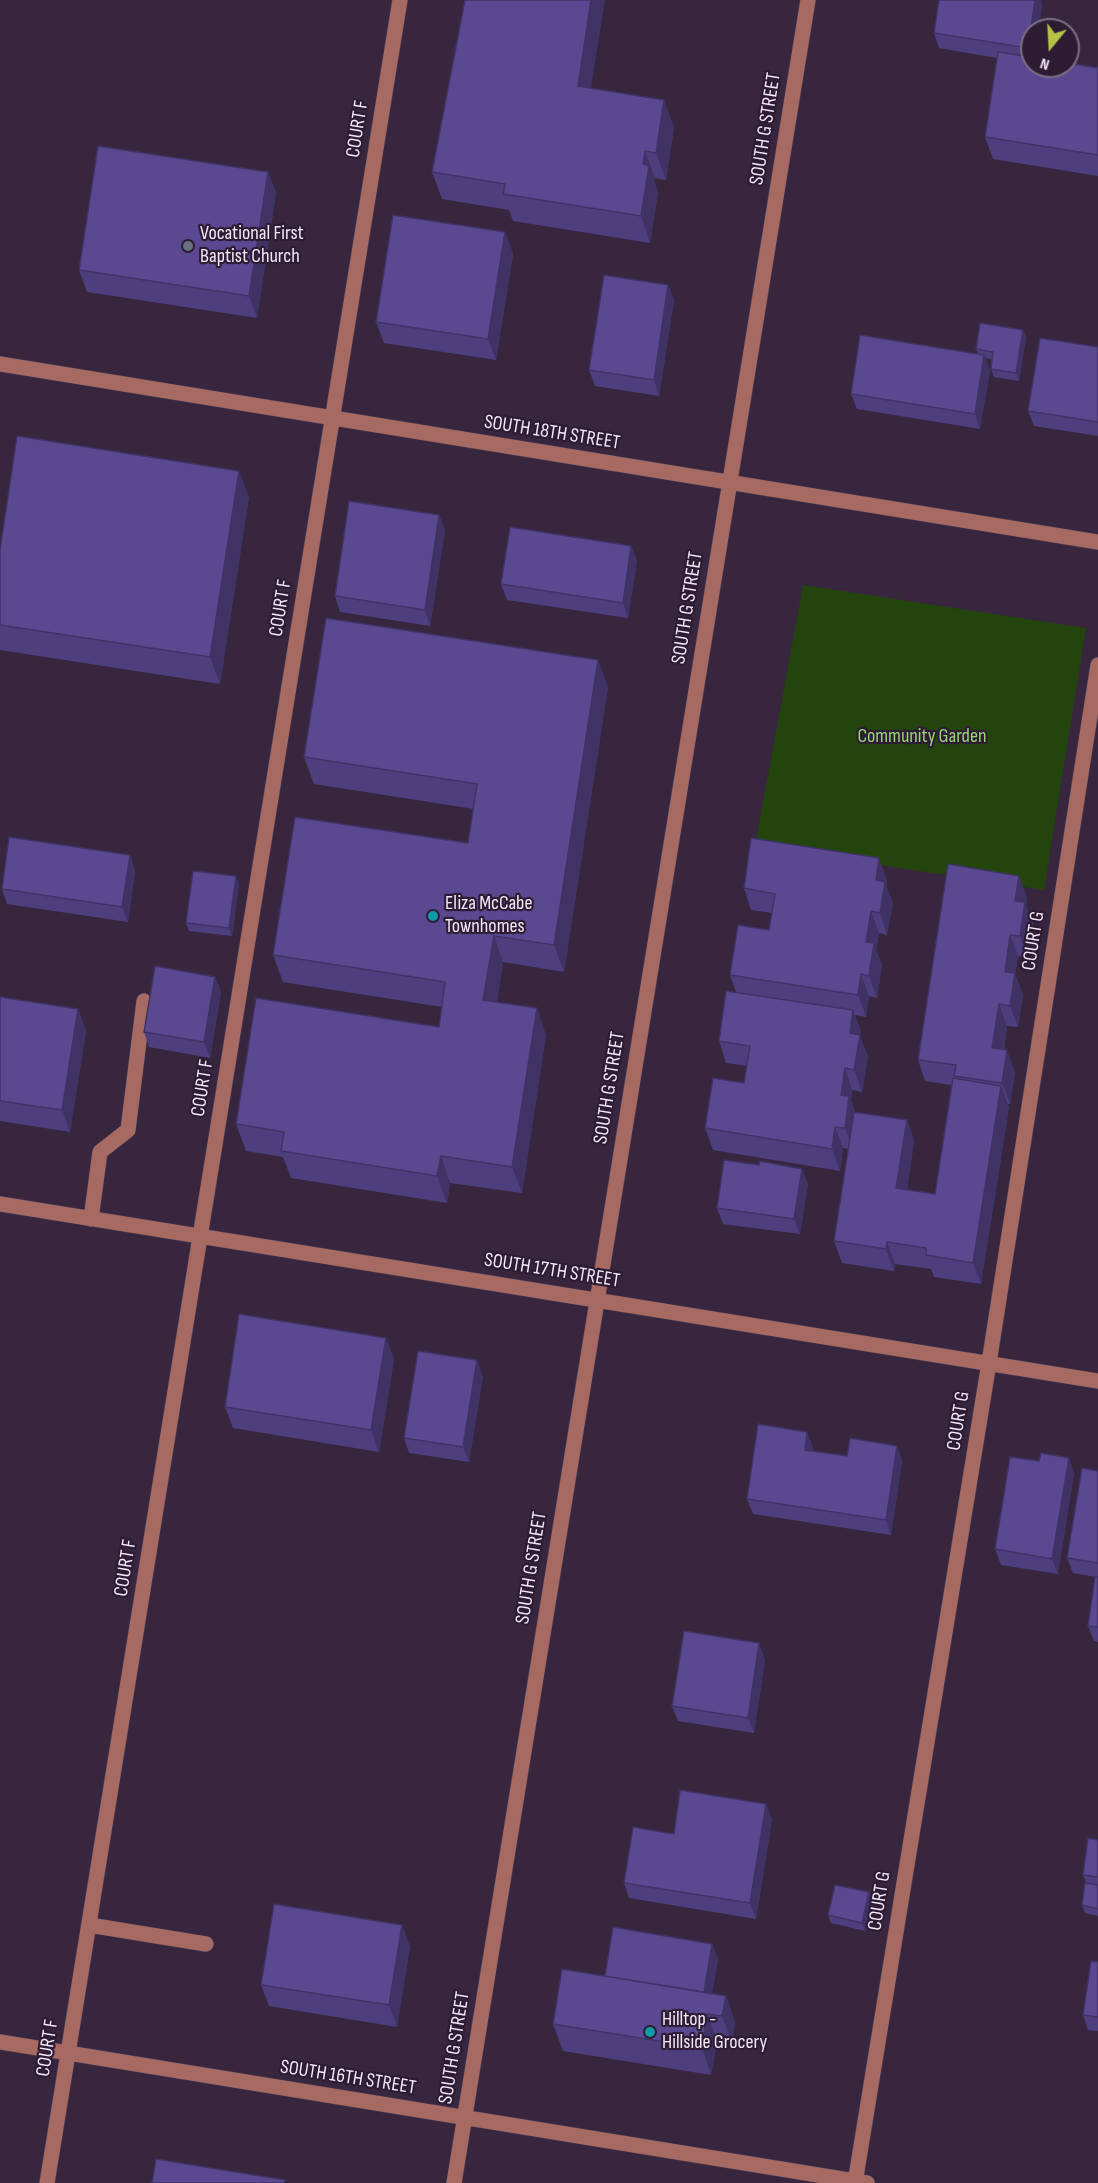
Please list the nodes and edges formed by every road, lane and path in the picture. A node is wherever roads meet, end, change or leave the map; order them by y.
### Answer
1 (400, 0) edge
2 (808, 0) edge
3 (0, 364) edge
4 (333, 418) junction
5 (730, 484) junction
6 (1098, 542) edge
7 (1098, 665) edge
8 (144, 1001) dead end
9 (0, 1204) edge
10 (91, 1219) junction
11 (201, 1236) junction
12 (597, 1300) junction
13 (989, 1363) junction
14 (1098, 1381) edge
15 (89, 1925) junction
16 (206, 1944) dead end
17 (0, 2042) edge
18 (68, 2053) junction
19 (465, 2118) junction
20 (859, 2182) edge
21 (47, 2183) edge
22 (454, 2183) edge

1 - 4 street, COURT F
2 - 5 street, SOUTH G STREET
3 - 4 street, SOUTH 18TH STREET
4 - 5 street, SOUTH 18TH STREET
4 - 11 street, COURT F
5 - 6 street, SOUTH 18TH STREET
5 - 12 street, SOUTH G STREET
7 - 13 street, COURT G
8 - 10 street
9 - 10 street, SOUTH 17TH STREET
10 - 11 street, SOUTH 17TH STREET
11 - 12 street, SOUTH 17TH STREET
11 - 15 street, COURT F
12 - 13 street, SOUTH 17TH STREET
12 - 19 street, SOUTH G STREET
13 - 14 street, SOUTH 17TH STREET
13 - 20 street, COURT G
15 - 16 street
15 - 18 street, COURT F
17 - 18 street, SOUTH 16TH STREET
18 - 19 street, SOUTH 16TH STREET
18 - 21 street, COURT F
19 - 20 street, SOUTH 16TH STREET
19 - 22 street, SOUTH G STREET

